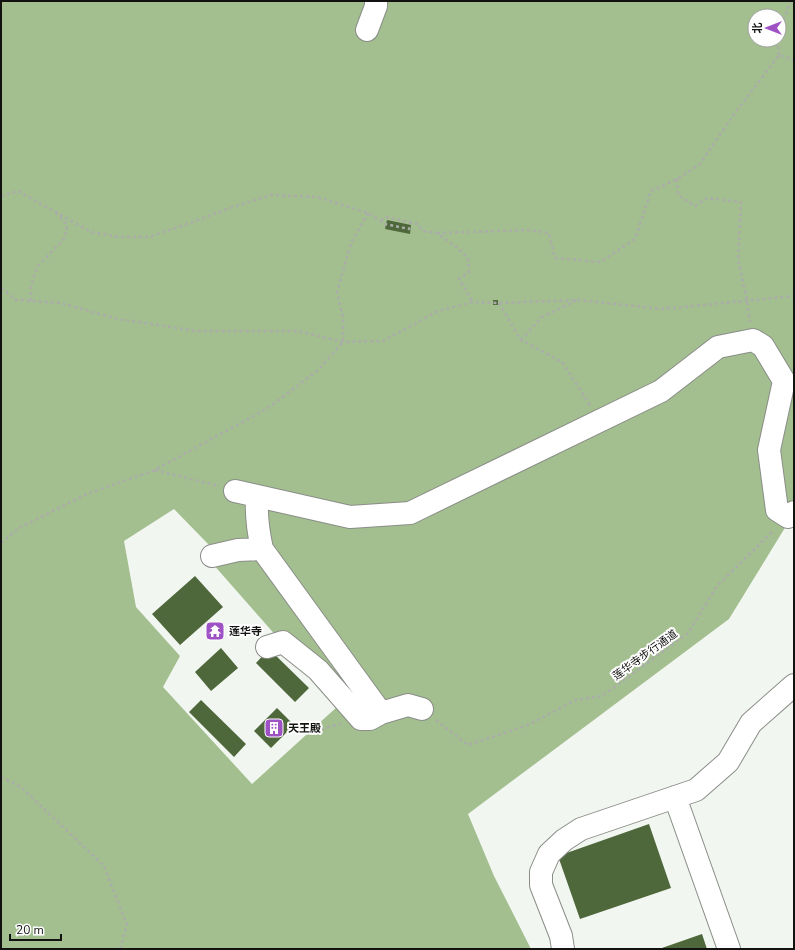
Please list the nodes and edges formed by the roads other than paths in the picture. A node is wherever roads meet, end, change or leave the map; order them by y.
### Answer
1 (376, 1) edge
2 (367, 30) dead end
3 (235, 491) road end
4 (257, 497) junction
5 (791, 514) edge
6 (262, 549) junction
7 (212, 556) dead end
8 (268, 647) dead end
9 (794, 685) edge
10 (422, 709) road end
11 (371, 716) junction
12 (676, 797) junction
13 (563, 949) edge
14 (729, 949) edge

1 - 2 street
3 - 4 street
4 - 5 street
4 - 6 street
6 - 7 street
6 - 11 street
8 - 11 street
9 - 12 street
10 - 11 street
12 - 13 street
12 - 14 street

